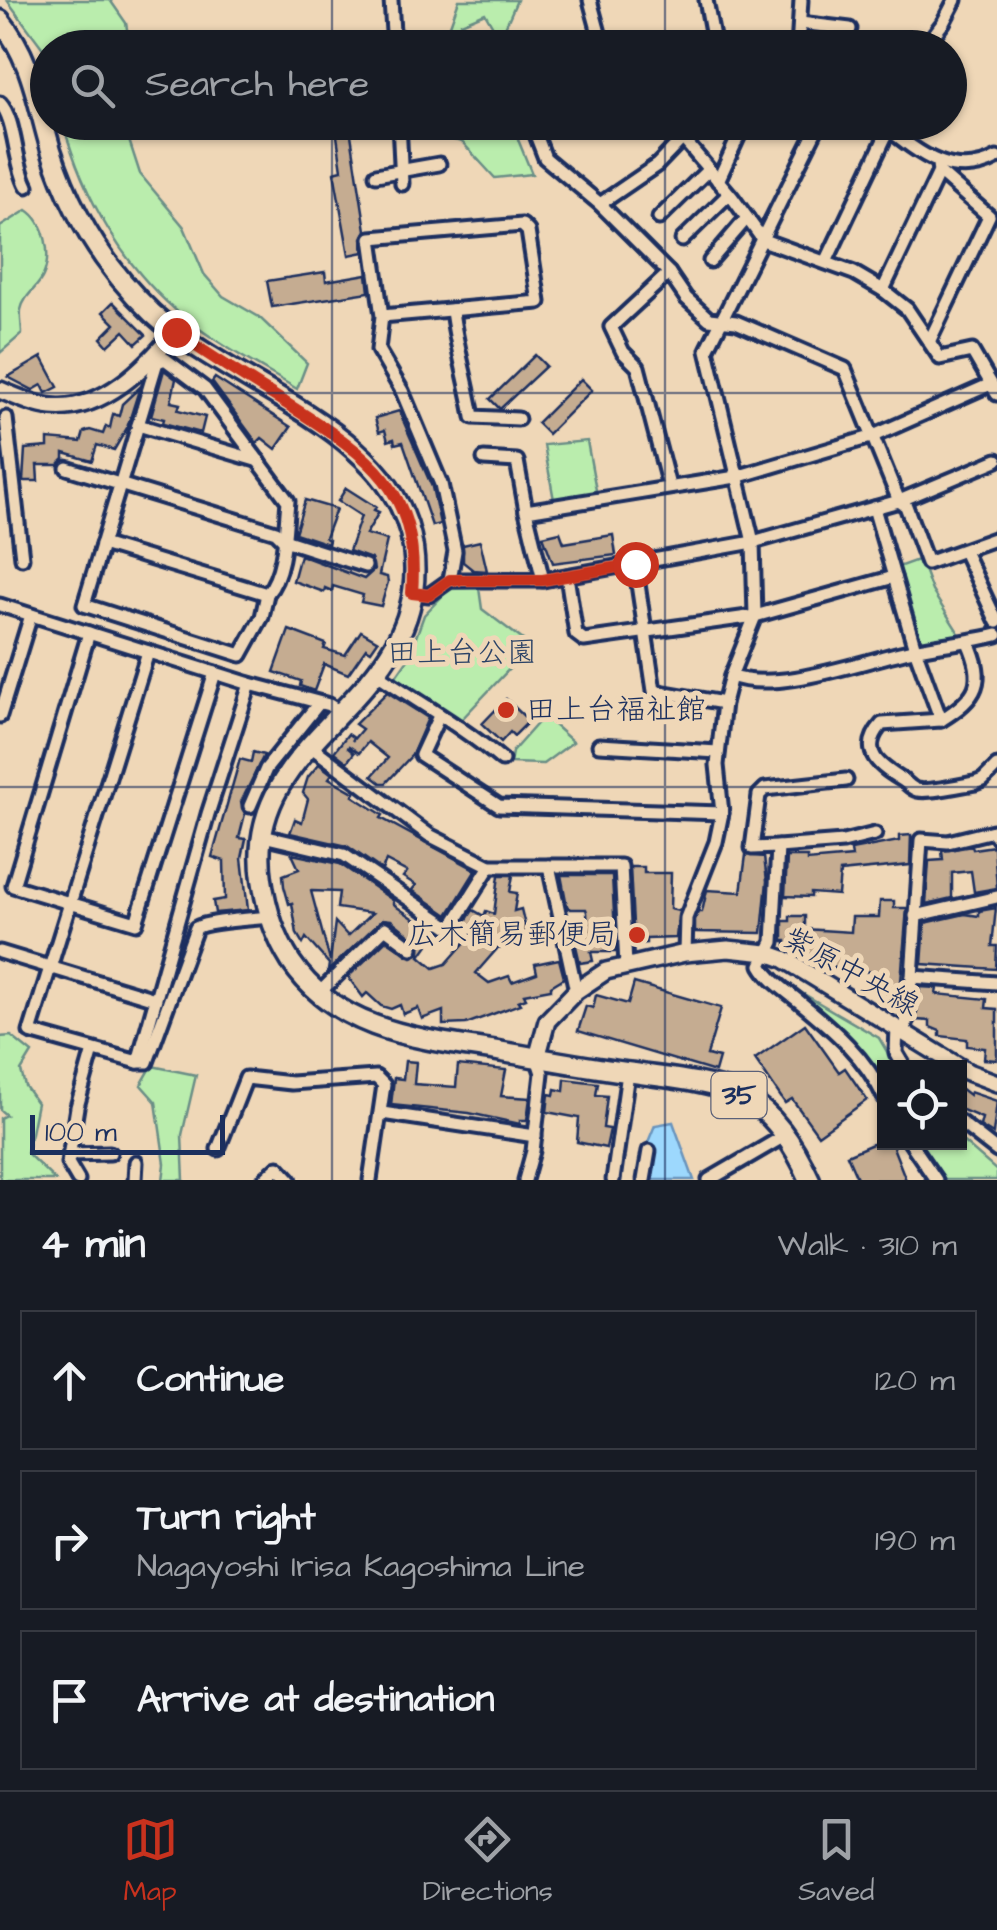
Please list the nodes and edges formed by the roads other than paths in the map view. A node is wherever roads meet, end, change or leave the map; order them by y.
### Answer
1 (391, 0) edge
2 (590, 0) edge
3 (706, 0) edge
4 (801, 0) edge
5 (955, 0) edge
6 (0, 20) edge
7 (800, 23) junction
8 (393, 30) edge
9 (598, 30) edge
10 (711, 30) edge
11 (799, 30) edge
12 (850, 30) dead end
13 (938, 30) edge
14 (30, 73) edge
15 (0, 103) edge
16 (50, 140) edge
17 (399, 140) edge
18 (538, 140) edge
19 (681, 140) edge
20 (683, 140) edge
21 (738, 140) edge
22 (811, 140) edge
23 (878, 140) edge
24 (902, 140) edge
25 (997, 158) edge
26 (439, 164) dead end
27 (939, 168) junction
28 (708, 170) junction
29 (376, 175) dead end
30 (402, 178) junction
31 (718, 182) junction
32 (28, 186) dead end
33 (729, 194) junction
34 (600, 204) junction
35 (659, 218) dead end
36 (747, 218) junction
37 (682, 240) dead end
38 (763, 240) junction
39 (710, 261) dead end
40 (826, 262) junction
41 (669, 273) junction
42 (882, 290) junction
43 (452, 310) junction
44 (382, 316) junction
45 (720, 321) junction
46 (176, 332) junction
47 (930, 340) junction
48 (154, 360) junction
49 (994, 389) edge
50 (0, 390) edge
51 (18, 398) junction
52 (518, 419) dead end
53 (3, 422) edge
54 (138, 425) junction
55 (871, 437) junction
56 (484, 459) dead end
57 (997, 460) edge
58 (259, 461) junction
59 (67, 468) dead end
60 (736, 477) junction
61 (120, 484) junction
62 (669, 486) junction
63 (899, 501) junction
64 (874, 508) junction
65 (526, 511) junction
66 (997, 538) edge
67 (284, 540) junction
68 (753, 542) junction
69 (102, 544) junction
70 (964, 550) junction
71 (22, 558) dead end
72 (635, 564) junction
73 (365, 566) dead end
74 (567, 576) junction
75 (894, 577) junction
76 (450, 580) junction
77 (543, 580) junction
78 (412, 593) junction
79 (267, 594) junction
80 (0, 605) edge
81 (31, 614) junction
82 (755, 616) junction
83 (997, 622) edge
84 (646, 630) junction
85 (89, 633) junction
86 (997, 635) edge
87 (968, 642) junction
88 (915, 649) junction
89 (148, 652) junction
90 (215, 673) junction
91 (378, 674) junction
92 (731, 676) junction
93 (250, 684) junction
94 (320, 703) junction
95 (724, 703) junction
96 (340, 712) junction
97 (0, 716) edge
98 (439, 716) junction
99 (941, 720) junction
100 (309, 745) junction
101 (599, 745) dead end
102 (718, 752) junction
103 (502, 760) dead end
104 (997, 766) edge
105 (846, 780) dead end
106 (250, 806) dead end
107 (722, 813) junction
108 (875, 834) dead end
109 (263, 836) junction
110 (997, 837) edge
111 (778, 848) junction
112 (490, 866) junction
113 (550, 866) junction
114 (997, 897) edge
115 (70, 905) junction
116 (916, 916) junction
117 (270, 917) junction
118 (412, 948) dead end
119 (0, 952) edge
120 (685, 952) junction
121 (767, 953) junction
122 (626, 966) junction
123 (50, 968) junction
124 (912, 976) junction
125 (997, 984) edge
126 (576, 992) junction
127 (318, 994) junction
128 (155, 999) junction
129 (901, 1030) junction
130 (94, 1050) junction
131 (537, 1058) junction
132 (900, 1060) edge
133 (138, 1062) junction
134 (628, 1073) junction
135 (997, 1083) edge
136 (877, 1086) edge
137 (382, 1113) junction
138 (967, 1127) edge
139 (786, 1135) junction
140 (535, 1136) junction
141 (218, 1150) dead end
142 (915, 1150) edge
143 (649, 1151) dead end
144 (997, 1151) edge
145 (110, 1153) dead end
146 (69, 1154) junction
147 (136, 1162) dead end
148 (78, 1180) edge
149 (135, 1180) edge
150 (264, 1180) edge
151 (290, 1180) edge
152 (370, 1180) edge
153 (525, 1180) edge
154 (613, 1180) edge
155 (644, 1180) edge
156 (709, 1180) edge
157 (810, 1180) edge
158 (936, 1180) edge

1 - 8 street
2 - 9 street
3 - 10 street
4 - 7 street
5 - 13 street
6 - 14 main road, 35
7 - 11 street
7 - 12 street
15 - 32 street
16 - 46 main road, 35
17 - 30 street
18 - 34 street
19 - 34 street
20 - 28 street
21 - 31 street
22 - 38 street
23 - 40 street
24 - 27 street
25 - 27 street
26 - 30 street
27 - 42 street
27 - 47 street
28 - 31 street
28 - 35 street
29 - 30 street
31 - 33 street
33 - 36 street
33 - 37 street
34 - 41 street
36 - 38 street
36 - 39 street
38 - 40 street
38 - 45 street
40 - 42 street
41 - 45 street
41 - 62 street
42 - 47 street
43 - 44 street
43 - 44 street
43 - 52 street
44 - 76 street
45 - 55 street
45 - 60 street
46 - 48 street
46 - 78 main road, 35
47 - 49 street
48 - 51 street
48 - 54 street
48 - 58 street
49 - 55 street
50 - 51 street
51 - 53 street
53 - 71 street
54 - 58 street
54 - 61 street
55 - 60 street
55 - 63 street
56 - 65 street
57 - 63 street
58 - 67 street
59 - 61 street
60 - 62 street
60 - 68 street
61 - 67 street
61 - 69 street
62 - 65 street
63 - 64 street
63 - 70 street
64 - 68 street
64 - 75 street
65 - 77 street
66 - 70 street
67 - 73 street
67 - 79 street
68 - 72 street
68 - 82 street
69 - 79 street
69 - 79 street
70 - 83 street
72 - 74 street
72 - 84 street
74 - 77 street
74 - 84 street
75 - 82 street
75 - 88 street
76 - 77 street
76 - 78 street
78 - 91 main road, 35
80 - 81 street
81 - 85 street
81 - 97 street
82 - 84 street
82 - 92 street
84 - 95 street
85 - 89 street
85 - 115 street
86 - 87 street
87 - 88 street
87 - 99 street
88 - 92 street
88 - 99 street
89 - 90 street
89 - 115 street
90 - 93 street
90 - 115 street
91 - 96 main road, 35
91 - 98 street
92 - 95 street
93 - 94 street
93 - 128 street
94 - 96 street
94 - 106 street
95 - 102 street
96 - 100 main road, 35
98 - 103 street
98 - 107 street
99 - 104 street
100 - 109 main road, 35
100 - 112 street
101 - 102 street
102 - 107 street
105 - 111 street
107 - 120 street
108 - 111 street
109 - 112 street
109 - 117 main road, 35
110 - 116 street
111 - 121 street
112 - 113 street
113 - 122 street
113 - 126 street
114 - 116 street
115 - 123 street
116 - 124 street
117 - 127 main road, 35
117 - 133 street
118 - 127 street
119 - 123 street
120 - 121 street, 紫原中央線
120 - 122 street, 紫原中央線
121 - 129 street, 紫原中央線
121 - 136 street
122 - 126 street, 紫原中央線
123 - 128 street
123 - 130 street
124 - 125 street
124 - 129 street
126 - 131 street, 紫原中央線
127 - 131 main road, 35
128 - 133 street
129 - 132 street
129 - 135 street, 紫原中央線
130 - 133 street
130 - 146 street
131 - 134 main road, 35
131 - 140 street
134 - 139 main road, 35
134 - 154 street
137 - 140 street
137 - 141 street
137 - 152 street
138 - 144 street
139 - 156 street
139 - 157 main road, 35
140 - 153 street
142 - 158 street
143 - 155 street
145 - 146 street
146 - 148 street
147 - 149 street
150 - 151 street

